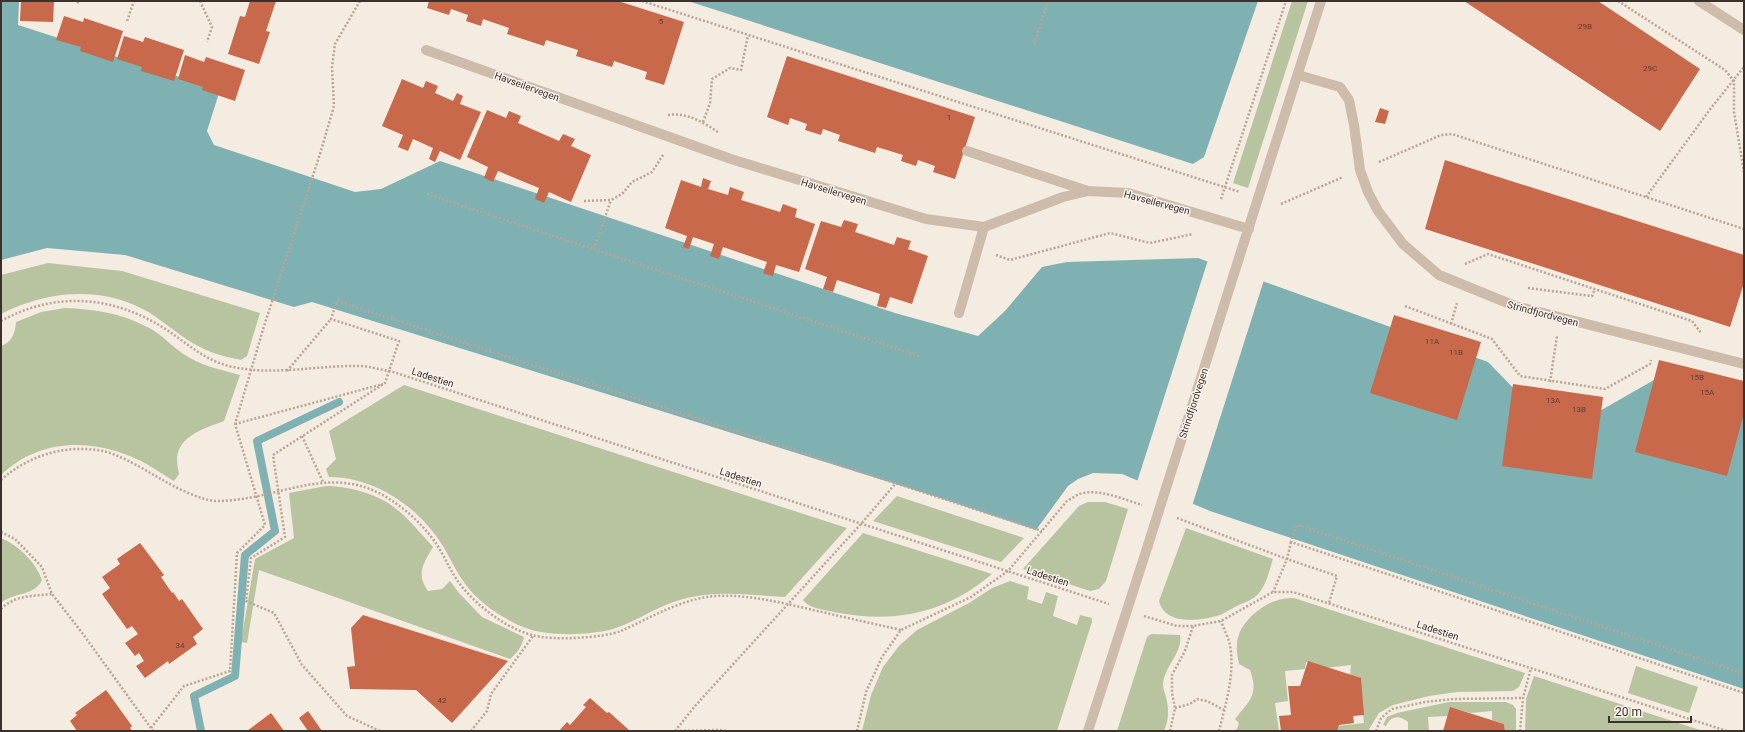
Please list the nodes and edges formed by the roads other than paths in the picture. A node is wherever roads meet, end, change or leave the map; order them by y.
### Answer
1 (1321, 1) edge
2 (1699, 1) edge
3 (1744, 30) edge
4 (426, 50) dead end
5 (1298, 75) junction
6 (967, 151) dead end
7 (1088, 191) junction
8 (984, 227) junction
9 (1249, 229) junction
10 (959, 313) dead end
11 (1744, 364) edge
12 (1088, 731) edge

1 - 5 street, Strindfjordvegen
2 - 3 street
4 - 8 street, Havseilervegen
5 - 9 street, Strindfjordvegen
5 - 11 street, Strindfjordvegen
6 - 7 street
7 - 8 street, Havseilervegen
7 - 9 street, Havseilervegen
8 - 10 street
9 - 12 street, Strindfjordvegen, bridge

